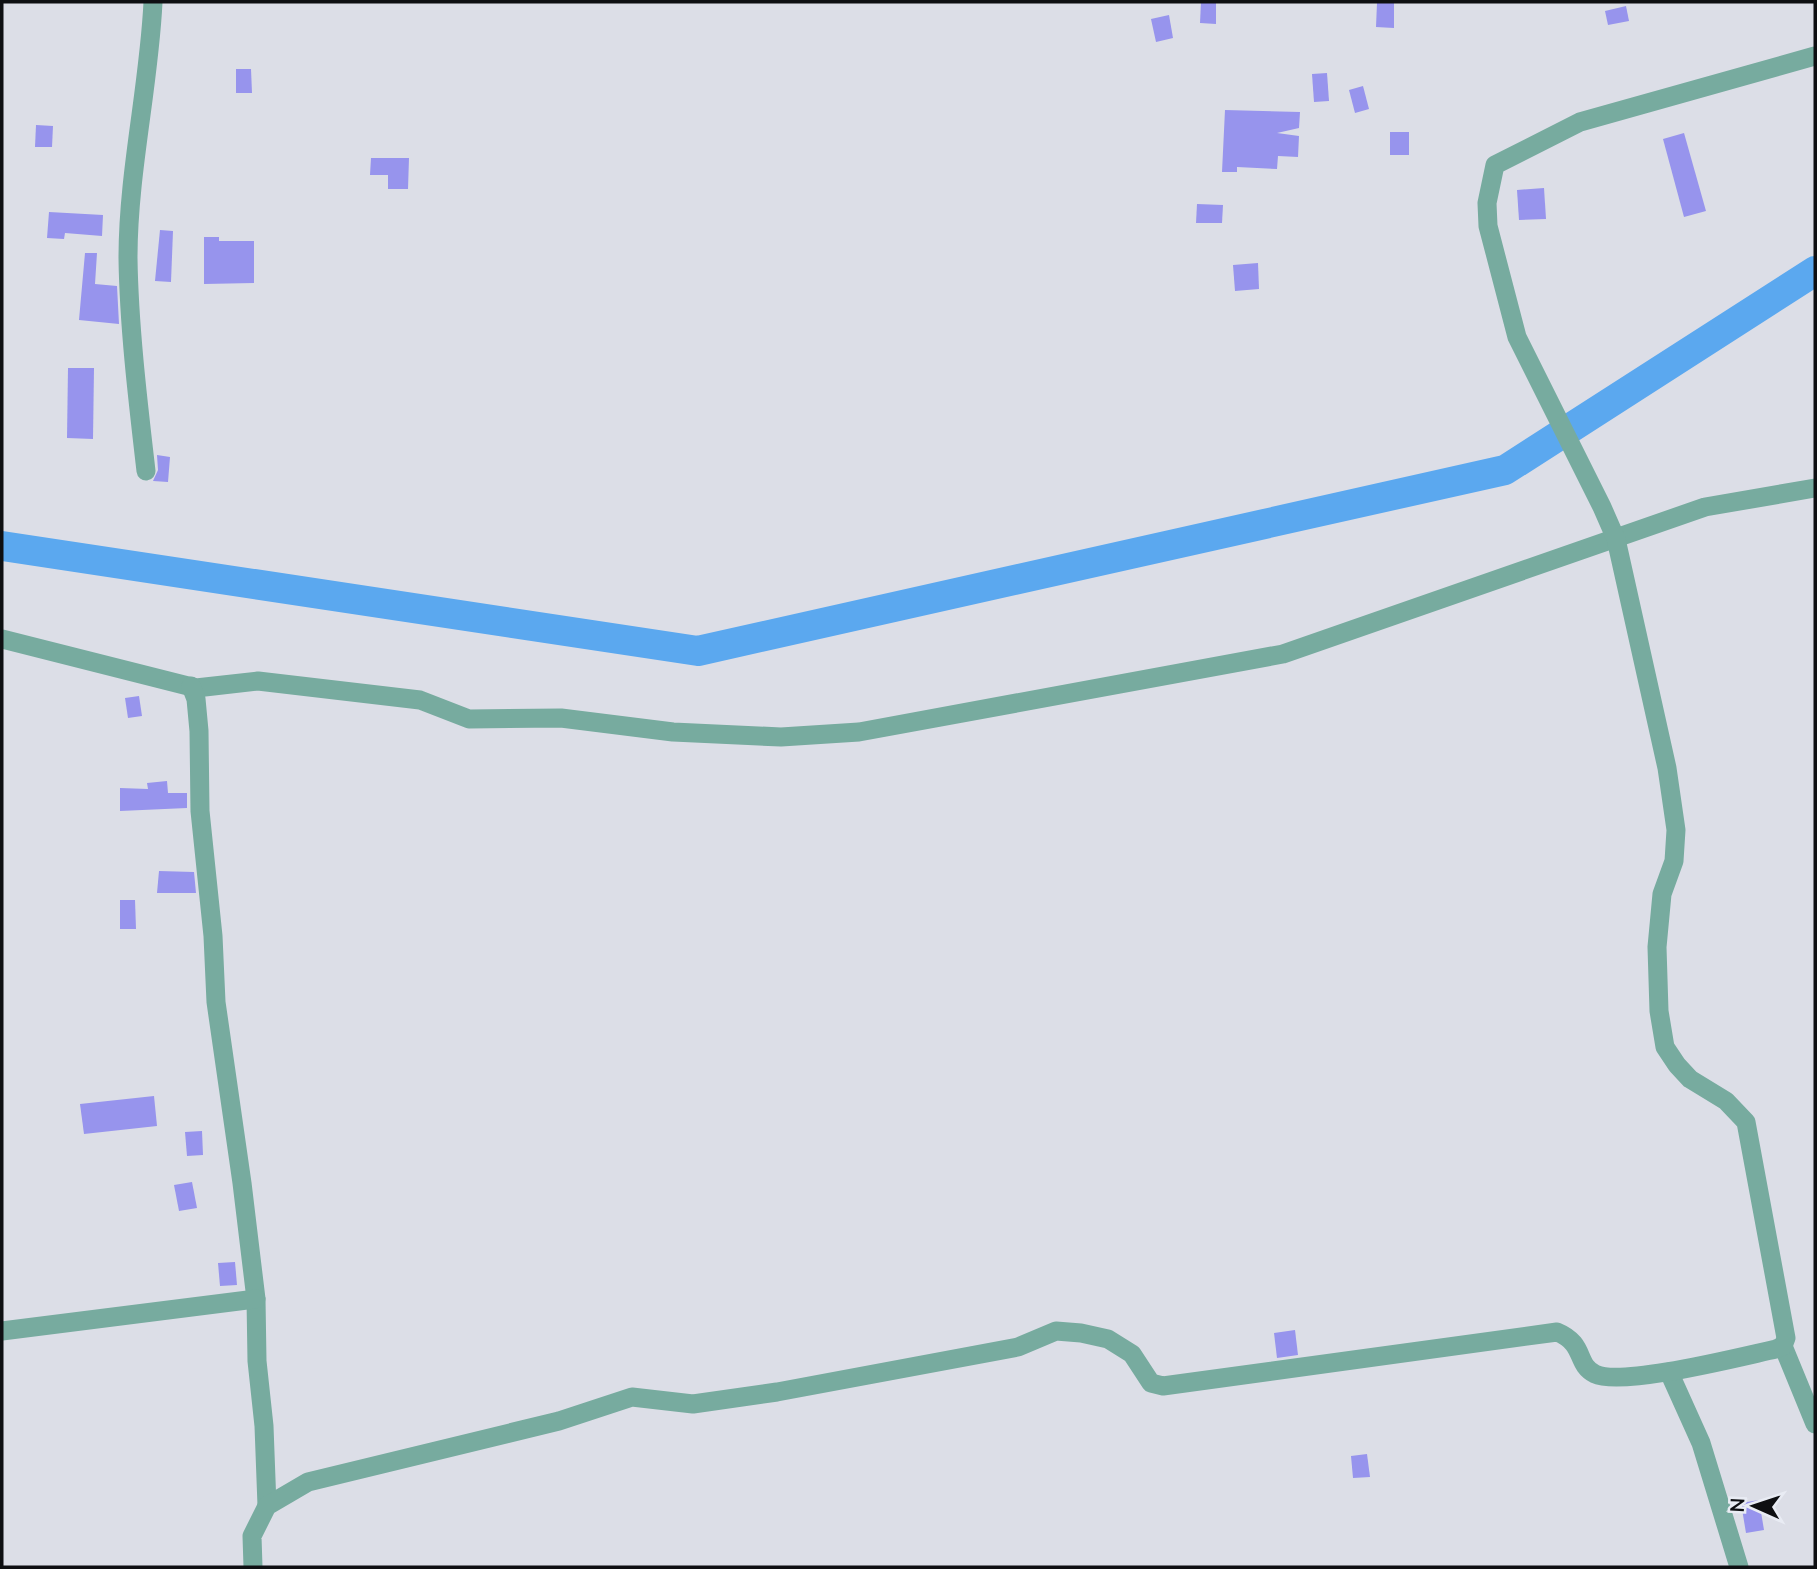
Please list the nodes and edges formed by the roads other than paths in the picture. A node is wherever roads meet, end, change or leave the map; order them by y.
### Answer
1 (153, 2) edge
2 (1815, 56) edge
3 (146, 471) dead end
4 (1815, 488) edge
5 (1616, 539) junction
6 (2, 639) edge
7 (191, 687) junction
8 (256, 1300) junction
9 (2, 1331) edge
10 (1783, 1346) junction
11 (1669, 1372) junction
12 (1815, 1424) edge
13 (267, 1506) junction
14 (253, 1567) edge
15 (1739, 1567) edge

1 - 3 street
2 - 5 street
4 - 5 street
5 - 7 street
5 - 10 street
6 - 7 street
7 - 8 street
8 - 9 street
8 - 13 street
10 - 11 street
10 - 12 street
11 - 13 street
11 - 15 street
13 - 14 street

